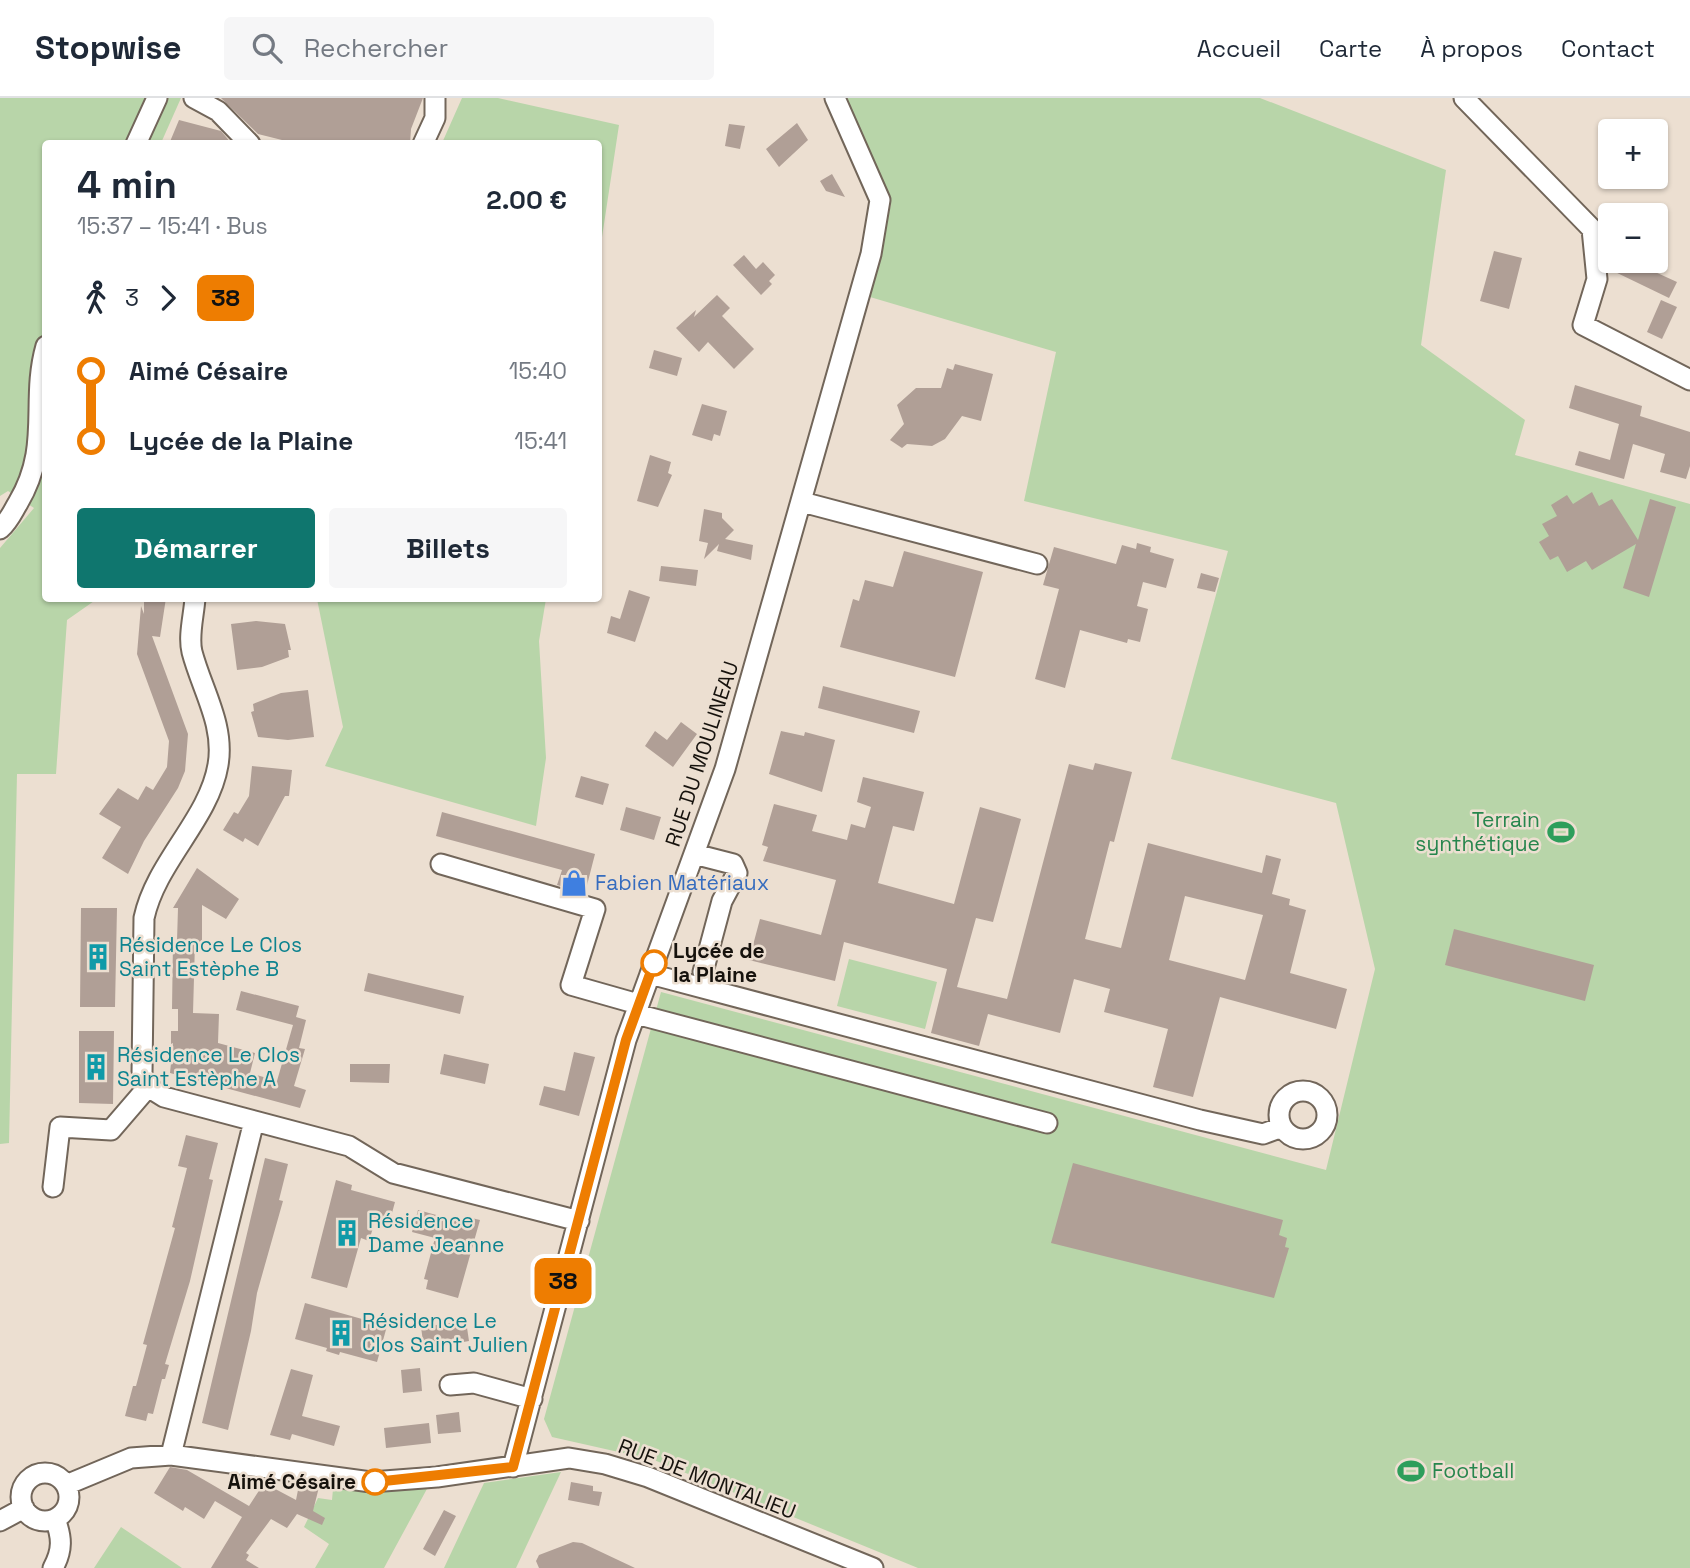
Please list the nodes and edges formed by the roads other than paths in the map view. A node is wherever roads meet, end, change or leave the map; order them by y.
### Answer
1 (157, 98) edge
2 (194, 98) edge
3 (435, 98) edge
4 (835, 98) edge
5 (1464, 98) edge
6 (137, 140) edge
7 (246, 140) edge
8 (425, 140) edge
9 (42, 359) edge
10 (1690, 380) edge
11 (802, 502) junction
12 (8, 510) edge
13 (0, 529) edge
14 (1037, 564) dead end
15 (195, 602) edge
16 (694, 854) junction
17 (441, 864) dead end
18 (703, 972) dead end
19 (650, 974) junction
20 (637, 1009) junction
21 (148, 1087) junction
22 (254, 1121) junction
23 (1047, 1123) dead end
24 (1282, 1128) dead end
25 (52, 1187) dead end
26 (579, 1221) junction
27 (450, 1385) dead end
28 (532, 1399) junction
29 (171, 1455) junction
30 (513, 1467) junction
31 (66, 1485) junction
32 (24, 1508) junction
33 (55, 1518) junction
34 (0, 1521) edge
35 (53, 1568) edge
36 (873, 1568) edge

1 - 6 street
2 - 7 street
3 - 8 street
4 - 11 street, RUE DU MOULINEAU
5 - 10 street
9 - 12 street
11 - 14 street
11 - 16 street, RUE DU MOULINEAU
12 - 13 street
15 - 21 street
16 - 18 street
16 - 19 street, RUE DU MOULINEAU
17 - 20 street
19 - 20 street, RUE DU MOULINEAU
19 - 24 street
20 - 23 street
20 - 26 street, RUE DU MOULINEAU
21 - 22 street
21 - 25 street
22 - 26 street
22 - 29 street
26 - 28 street, RUE DU MOULINEAU
27 - 28 street
28 - 30 street, RUE DU MOULINEAU
29 - 30 street, RUE DE MONTALIEU
29 - 31 street, RUE DE MONTALIEU
30 - 36 street, RUE DE MONTALIEU
31 - 32 street
31 - 33 street
32 - 33 street
32 - 34 street
33 - 35 street

